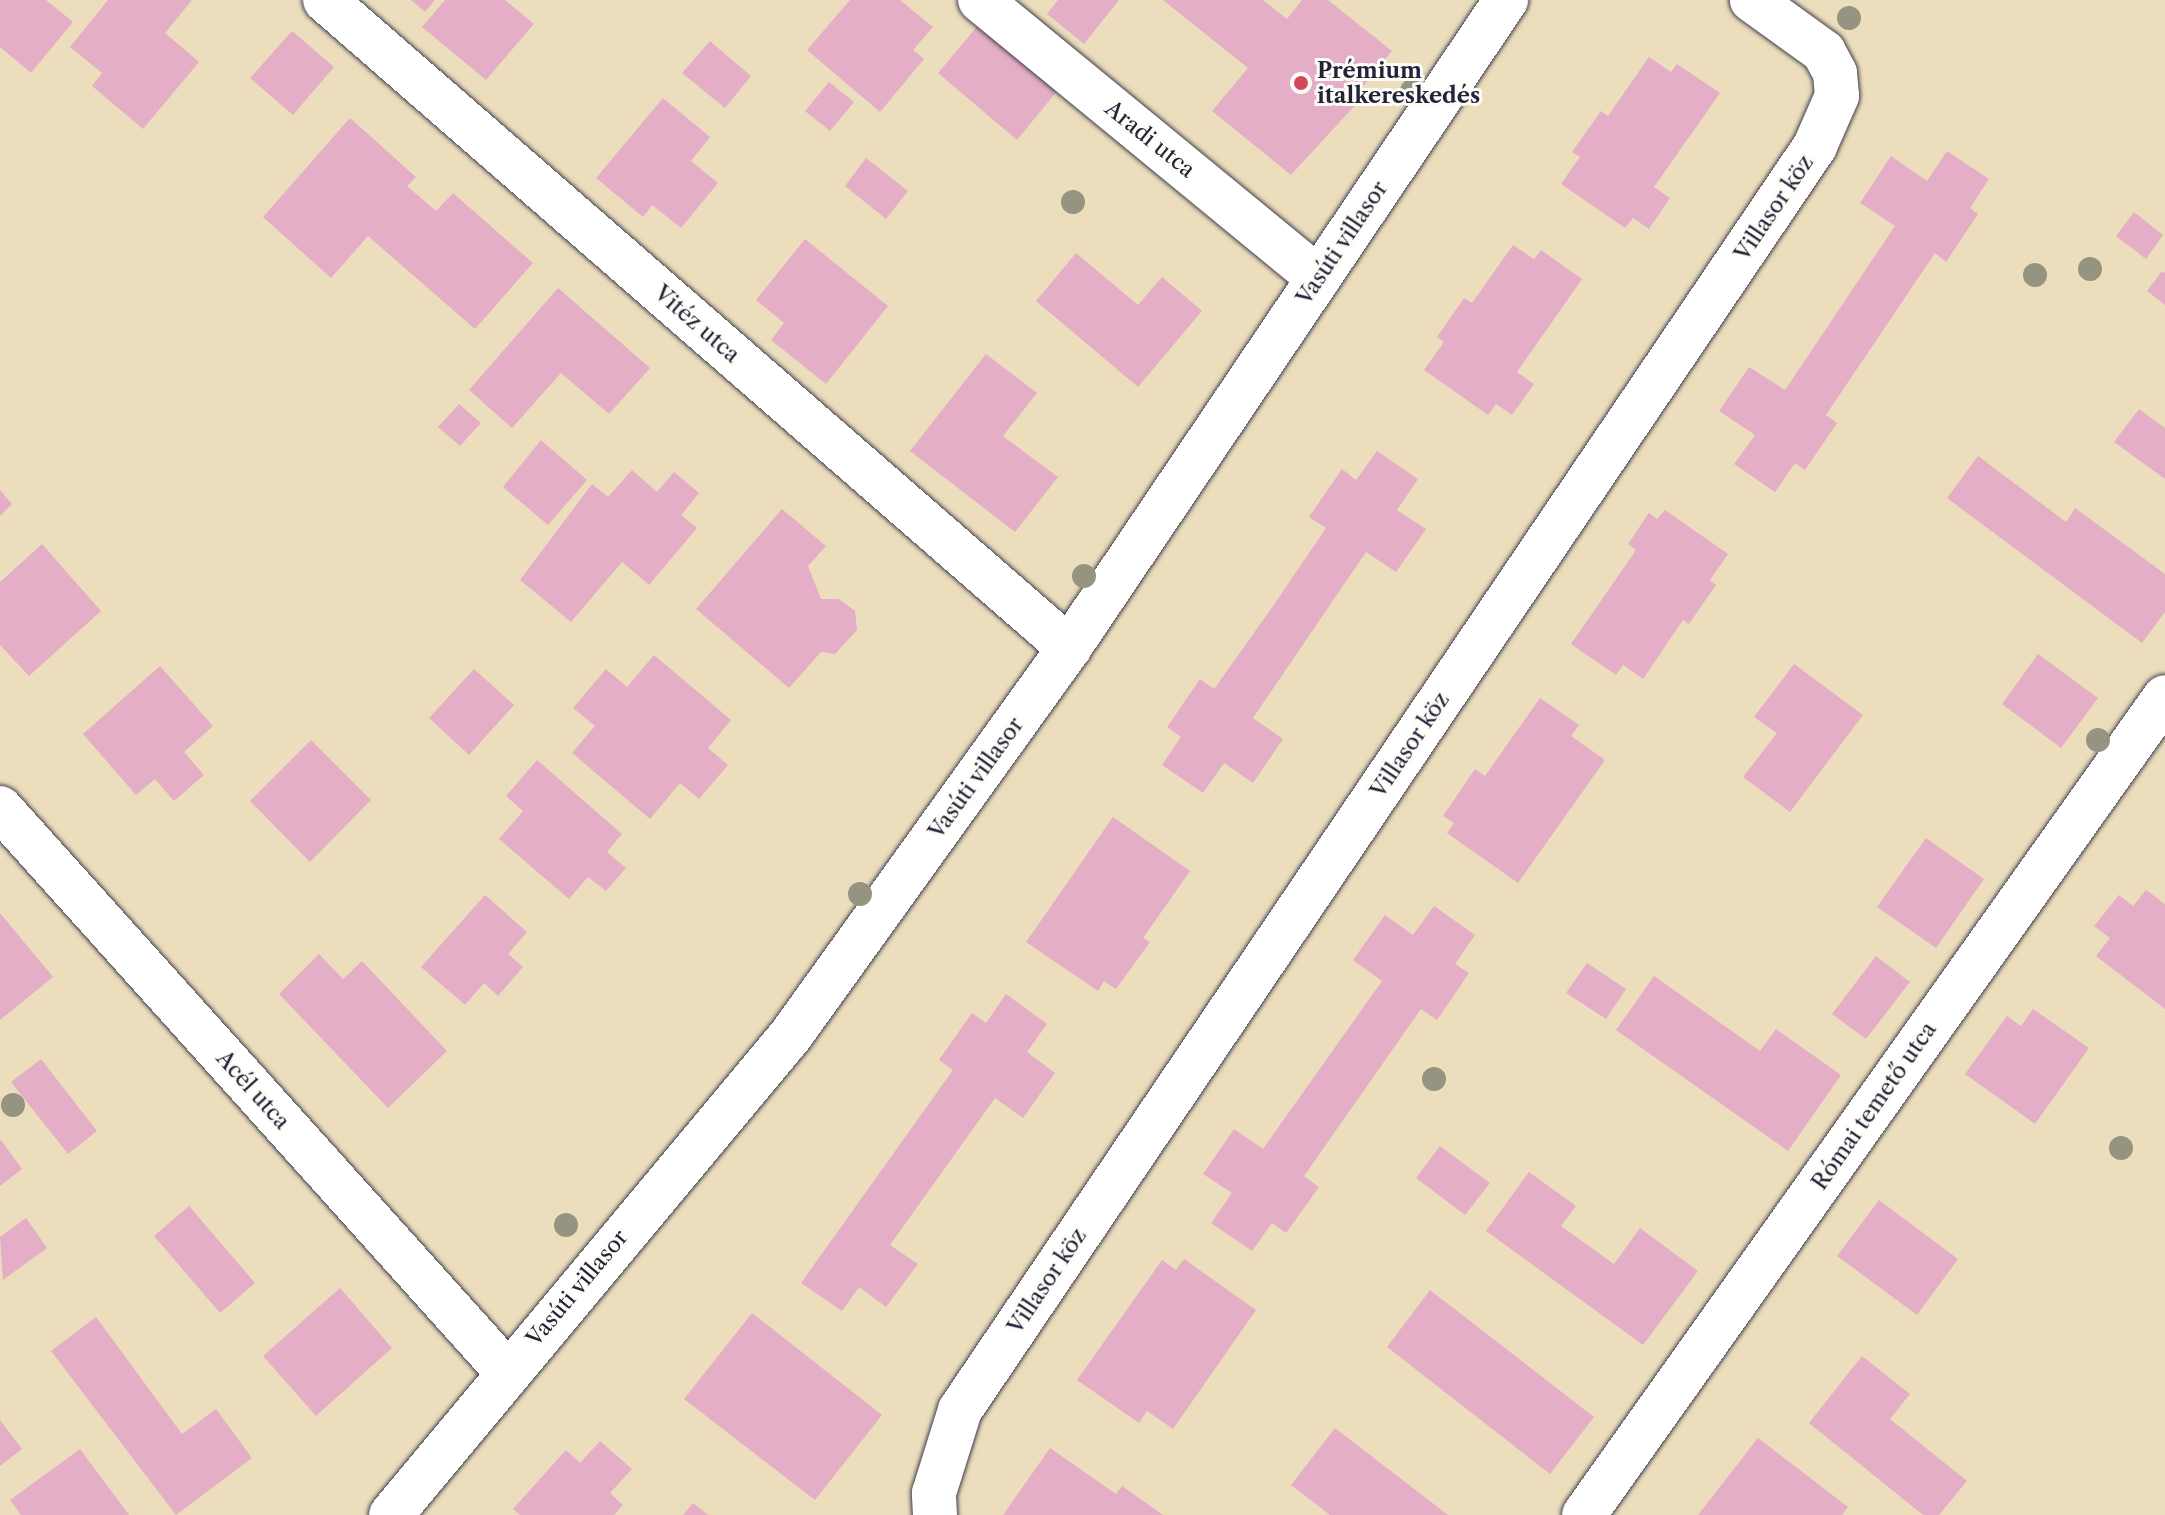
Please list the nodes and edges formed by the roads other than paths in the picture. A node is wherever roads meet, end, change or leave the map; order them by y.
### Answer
1 (325, 0) edge
2 (980, 0) edge
3 (1506, 0) edge
4 (1752, 0) edge
5 (1319, 278) junction
6 (1069, 648) junction
7 (2165, 697) edge
8 (0, 808) edge
9 (507, 1372) junction
10 (391, 1515) edge
11 (935, 1515) edge
12 (1584, 1515) edge

1 - 6 street, Vitéz utca
2 - 5 street, Aradi utca
3 - 5 street, Vasúti villasor
4 - 11 street, Villasor köz
5 - 6 street, Vasúti villasor
6 - 9 street, Vasúti villasor
7 - 12 street, Római temető utca
8 - 9 street, Acél utca
9 - 10 street, Vasúti villasor

